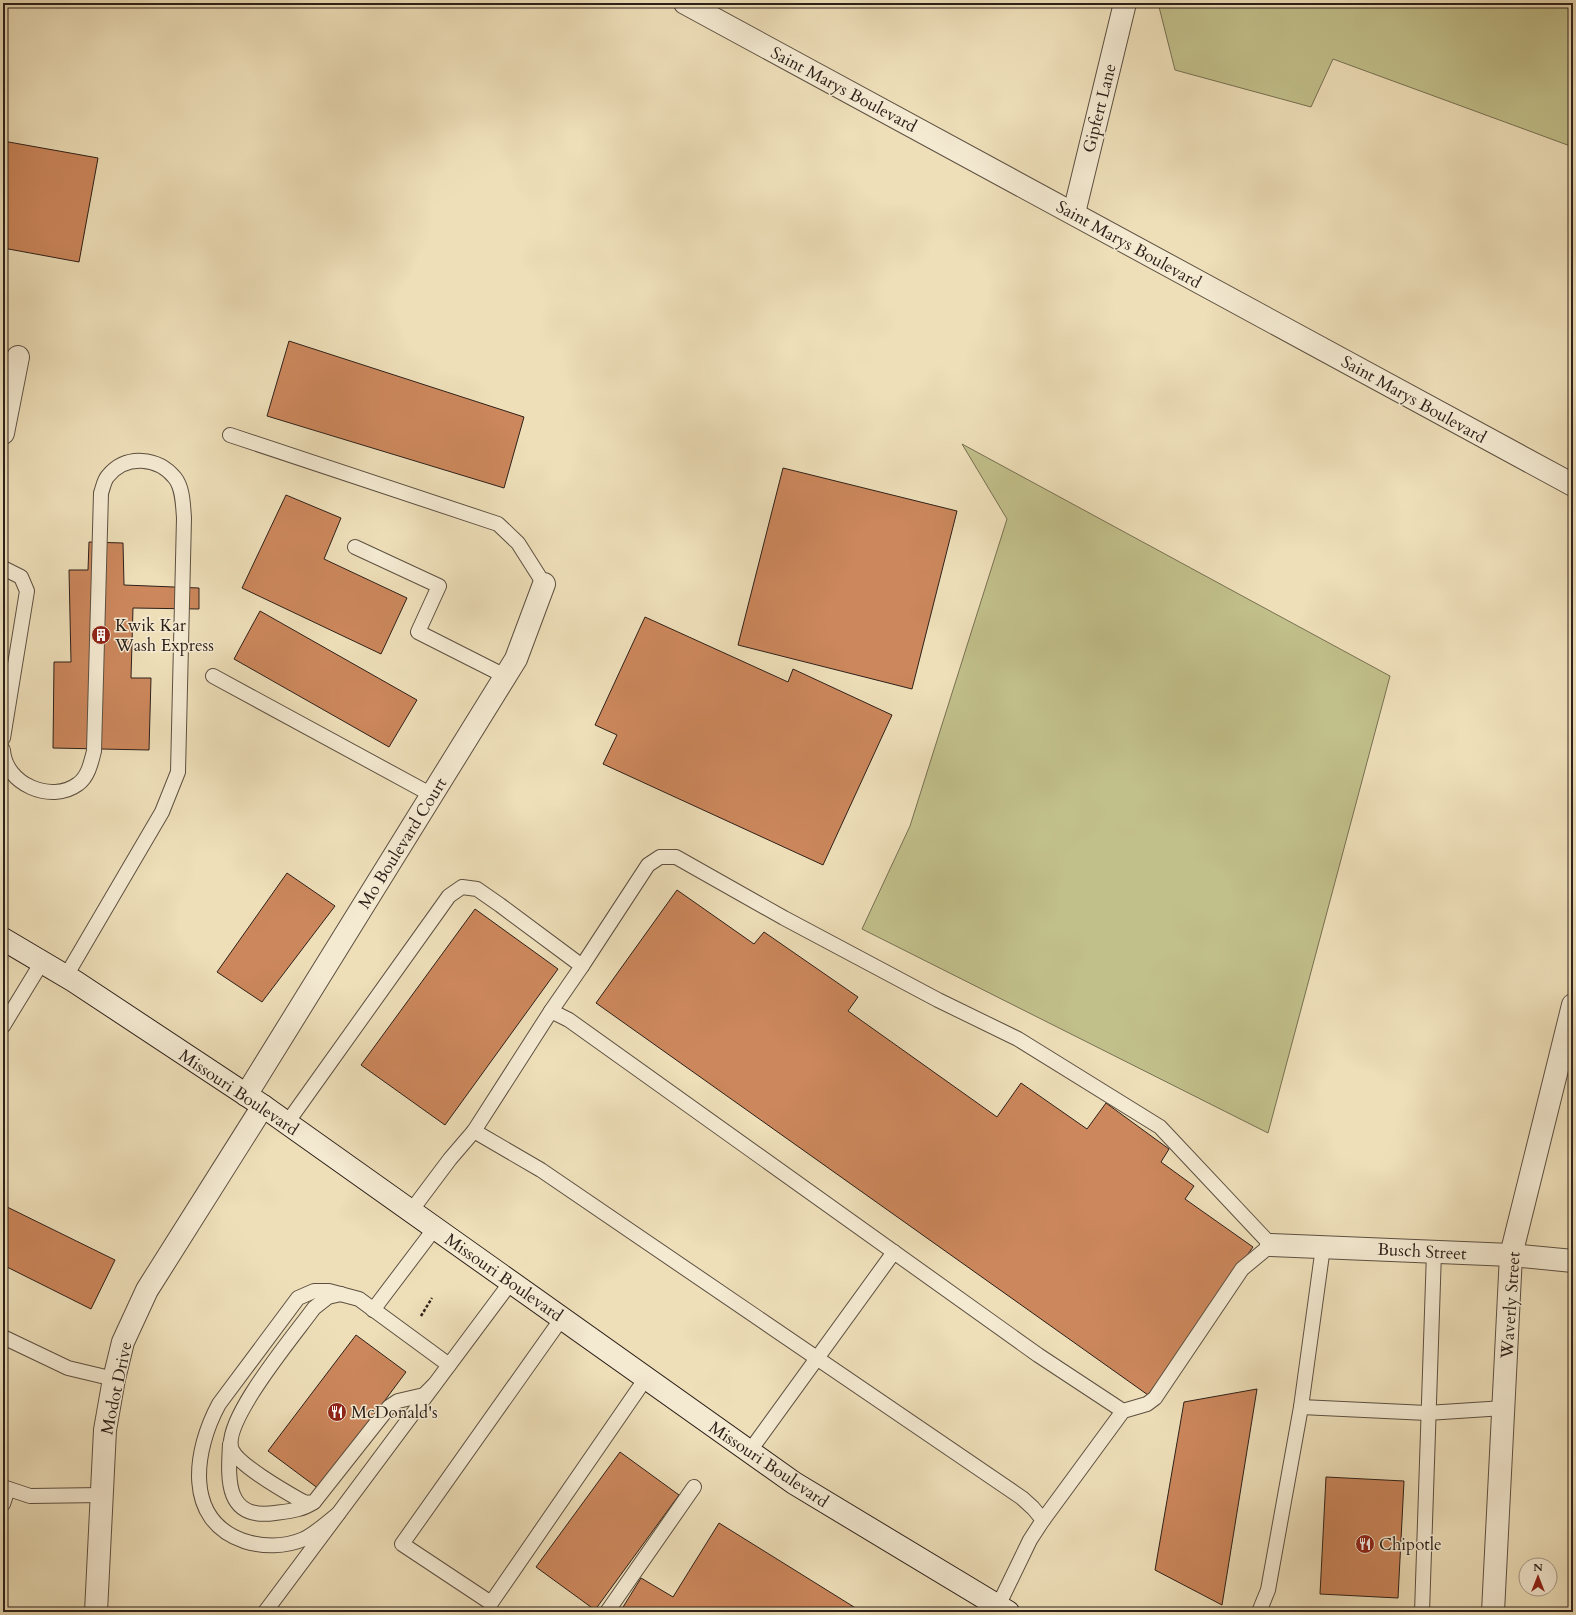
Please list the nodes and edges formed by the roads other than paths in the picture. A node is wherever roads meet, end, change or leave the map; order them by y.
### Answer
1 (685, 3) edge
2 (1125, 3) edge
3 (1074, 213) junction
4 (18, 357) dead end
5 (3, 433) edge
6 (230, 435) dead end
7 (1573, 485) edge
8 (355, 547) dead end
9 (3, 568) edge
10 (544, 584) joint
11 (213, 676) dead end
12 (505, 676) junction
13 (3, 738) edge
14 (3, 750) edge
15 (432, 795) junction
16 (3, 939) edge
17 (42, 962) junction
18 (582, 966) junction
19 (66, 976) junction
20 (1573, 1005) edge
21 (551, 1011) junction
22 (3, 1026) edge
23 (254, 1101) junction
24 (287, 1123) junction
25 (474, 1131) junction
26 (411, 1212) junction
27 (435, 1228) junction
28 (1271, 1245) junction
29 (1323, 1247) junction
30 (894, 1252) junction
31 (1434, 1252) junction
32 (1511, 1256) junction
33 (1573, 1261) edge
34 (511, 1282) junction
35 (344, 1294) junction
36 (373, 1310) junction
37 (562, 1318) junction
38 (3, 1337) edge
39 (817, 1358) junction
40 (449, 1365) junction
41 (646, 1378) junction
42 (114, 1379) junction
43 (434, 1385) junction
44 (1301, 1407) junction
45 (1504, 1408) junction
46 (1123, 1411) junction
47 (1427, 1413) junction
48 (230, 1441) junction
49 (749, 1452) junction
50 (694, 1487) dead end
51 (5, 1488) edge
52 (102, 1495) junction
53 (314, 1502) junction
54 (3, 1504) edge
55 (338, 1514) junction
56 (1043, 1520) junction
57 (993, 1607) edge
58 (96, 1612) edge
59 (265, 1612) edge
60 (607, 1612) edge
61 (1259, 1612) edge
62 (1422, 1612) edge
63 (1493, 1612) edge

1 - 3 street, Saint Marys Boulevard
2 - 3 street, Gipfert Lane
3 - 7 street, Saint Marys Boulevard
4 - 5 street
6 - 10 lane
8 - 12 lane
9 - 13 lane
10 - 12 street, Mo Boulevard Court
11 - 15 lane
12 - 15 street, Mo Boulevard Court
14 - 19 lane
15 - 23 street, Mo Boulevard Court
16 - 17 street, Missouri Boulevard
17 - 19 street, Missouri Boulevard
17 - 22 lane
18 - 21 lane
18 - 24 lane
18 - 28 lane
19 - 23 street, Missouri Boulevard
20 - 32 street, Waverly Street
21 - 25 lane
21 - 30 lane
23 - 24 street, Missouri Boulevard
23 - 42 street, Modot Drive
24 - 26 street, Missouri Boulevard
25 - 26 lane
25 - 39 lane
26 - 27 street, Missouri Boulevard
27 - 34 street, Missouri Boulevard
27 - 36 lane
28 - 29 street, Busch Street
28 - 46 lane
29 - 31 street, Busch Street
29 - 44 lane
30 - 39 lane
30 - 46 lane
31 - 32 street, Busch Street
31 - 47 lane
32 - 33 street, Busch Street
32 - 45 street, Waverly Street
34 - 37 street, Missouri Boulevard
34 - 40 lane
35 - 36 lane
35 - 48 lane
35 - 55 lane
36 - 40 lane
37 - 41 street, Missouri Boulevard
37 - 41 lane
38 - 42 lane
39 - 49 lane
39 - 56 lane
40 - 43 lane
41 - 49 street, Missouri Boulevard
42 - 52 street, Modot Drive
43 - 53 lane
43 - 55 lane
44 - 47 lane
44 - 61 lane
45 - 47 lane
45 - 63 street, Waverly Street
46 - 56 lane
47 - 62 lane
48 - 53 lane
48 - 53 lane
49 - 57 street, Missouri Boulevard
50 - 60 lane
51 - 52 lane
51 - 54 lane
52 - 58 street, Modot Drive
55 - 59 lane
56 - 57 lane

